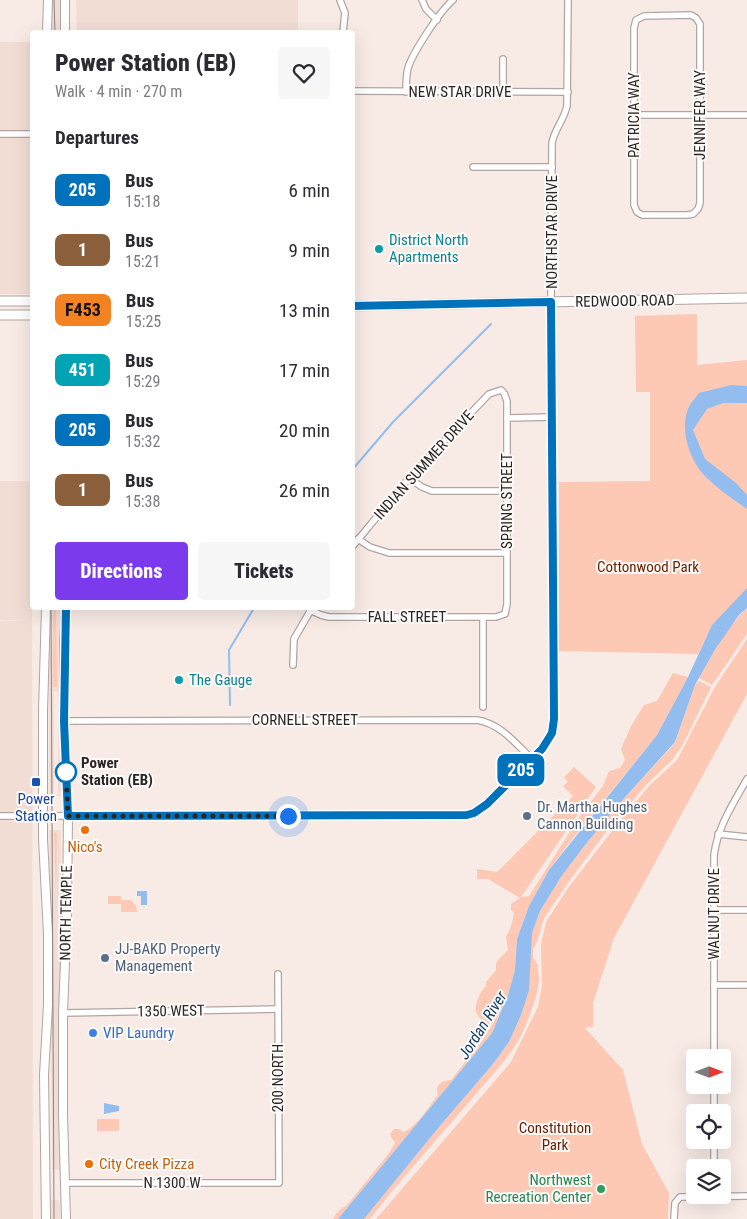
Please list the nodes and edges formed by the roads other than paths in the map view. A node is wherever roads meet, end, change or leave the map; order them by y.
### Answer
1 (48, 0) edge
2 (65, 0) edge
3 (340, 0) edge
4 (422, 0) edge
5 (453, 0) edge
6 (568, 0) edge
7 (638, 18) joint
8 (437, 20) junction
9 (47, 30) edge
10 (65, 30) edge
11 (343, 30) edge
12 (503, 59) dead end
13 (355, 91) edge
14 (406, 92) junction
15 (503, 92) junction
16 (568, 92) junction
17 (634, 115) junction
18 (700, 115) junction
19 (747, 115) edge
20 (0, 134) edge
21 (30, 134) edge
22 (474, 167) dead end
23 (552, 167) junction
24 (637, 212) joint
25 (747, 298) edge
26 (0, 301) edge
27 (30, 301) edge
28 (551, 302) junction
29 (355, 306) edge
30 (0, 315) edge
31 (30, 315) edge
32 (501, 390) joint
33 (552, 417) junction
34 (507, 418) junction
35 (409, 478) junction
36 (507, 491) junction
37 (358, 539) junction
38 (355, 543) edge
39 (507, 553) junction
40 (46, 610) edge
41 (66, 610) edge
42 (310, 610) edge
43 (313, 610) edge
44 (505, 614) joint
45 (483, 617) junction
46 (293, 666) dead end
47 (483, 707) dead end
48 (64, 721) junction
49 (532, 759) junction
50 (747, 779) edge
51 (0, 816) edge
52 (43, 816) junction
53 (68, 816) junction
54 (718, 834) junction
55 (747, 837) edge
56 (714, 910) junction
57 (747, 910) edge
58 (278, 974) dead end
59 (714, 985) junction
60 (747, 985) edge
61 (278, 1009) junction
62 (63, 1013) junction
63 (714, 1049) edge
64 (66, 1183) junction
65 (279, 1183) joint
66 (686, 1196) edge
67 (731, 1196) edge
68 (747, 1196) edge
69 (46, 1219) edge
70 (66, 1219) edge
71 (674, 1219) edge

1 - 9 main road
2 - 10 main road
3 - 11 street
4 - 8 street
5 - 8 street
6 - 16 street, NORTHSTAR DRIVE
7 - 17 street, PATRICIA WAY
7 - 18 street, JENNIFER WAY
8 - 14 street
12 - 15 street
13 - 14 street, NEW STAR DRIVE
14 - 15 street, NEW STAR DRIVE
15 - 16 street, NEW STAR DRIVE
16 - 23 street, NORTHSTAR DRIVE
17 - 18 street
17 - 24 street, PATRICIA WAY
18 - 19 street
18 - 24 street, JENNIFER WAY
20 - 21 street
22 - 23 street
23 - 28 street, NORTHSTAR DRIVE
25 - 28 main road, REDWOOD ROAD
26 - 27 main road
28 - 29 main road, REDWOOD ROAD
28 - 33 street, NORTHSTAR DRIVE
30 - 31 main road
32 - 34 street, SPRING STREET
32 - 35 street, INDIAN SUMMER DRIVE
33 - 34 street
33 - 49 street, NORTHSTAR DRIVE
34 - 36 street, SPRING STREET
35 - 36 street
35 - 37 street, INDIAN SUMMER DRIVE
36 - 39 street, SPRING STREET
37 - 38 street, INDIAN SUMMER DRIVE
37 - 39 street
39 - 44 street, SPRING STREET
40 - 52 main road, NORTH TEMPLE
41 - 48 main road, NORTH TEMPLE
42 - 46 street
43 - 45 street, FALL STREET
44 - 45 street, FALL STREET
45 - 47 street
48 - 49 street, CORNELL STREET
48 - 53 main road, NORTH TEMPLE
49 - 53 street, NORTHSTAR DRIVE
50 - 54 street, WALNUT DRIVE
51 - 52 street, NORTHSTAR DRIVE
52 - 53 street, NORTHSTAR DRIVE
52 - 69 main road, NORTH TEMPLE
53 - 62 main road, NORTH TEMPLE
54 - 55 street
54 - 56 street, WALNUT DRIVE
56 - 57 street
56 - 59 street, WALNUT DRIVE
58 - 61 street, 200 NORTH
59 - 60 street
59 - 63 street, WALNUT DRIVE
61 - 62 street, 1350 WEST
61 - 65 street, 200 NORTH
62 - 64 main road, NORTH TEMPLE
64 - 65 street, N 1300 W
64 - 70 main road, NORTH TEMPLE
66 - 71 street
67 - 68 street

